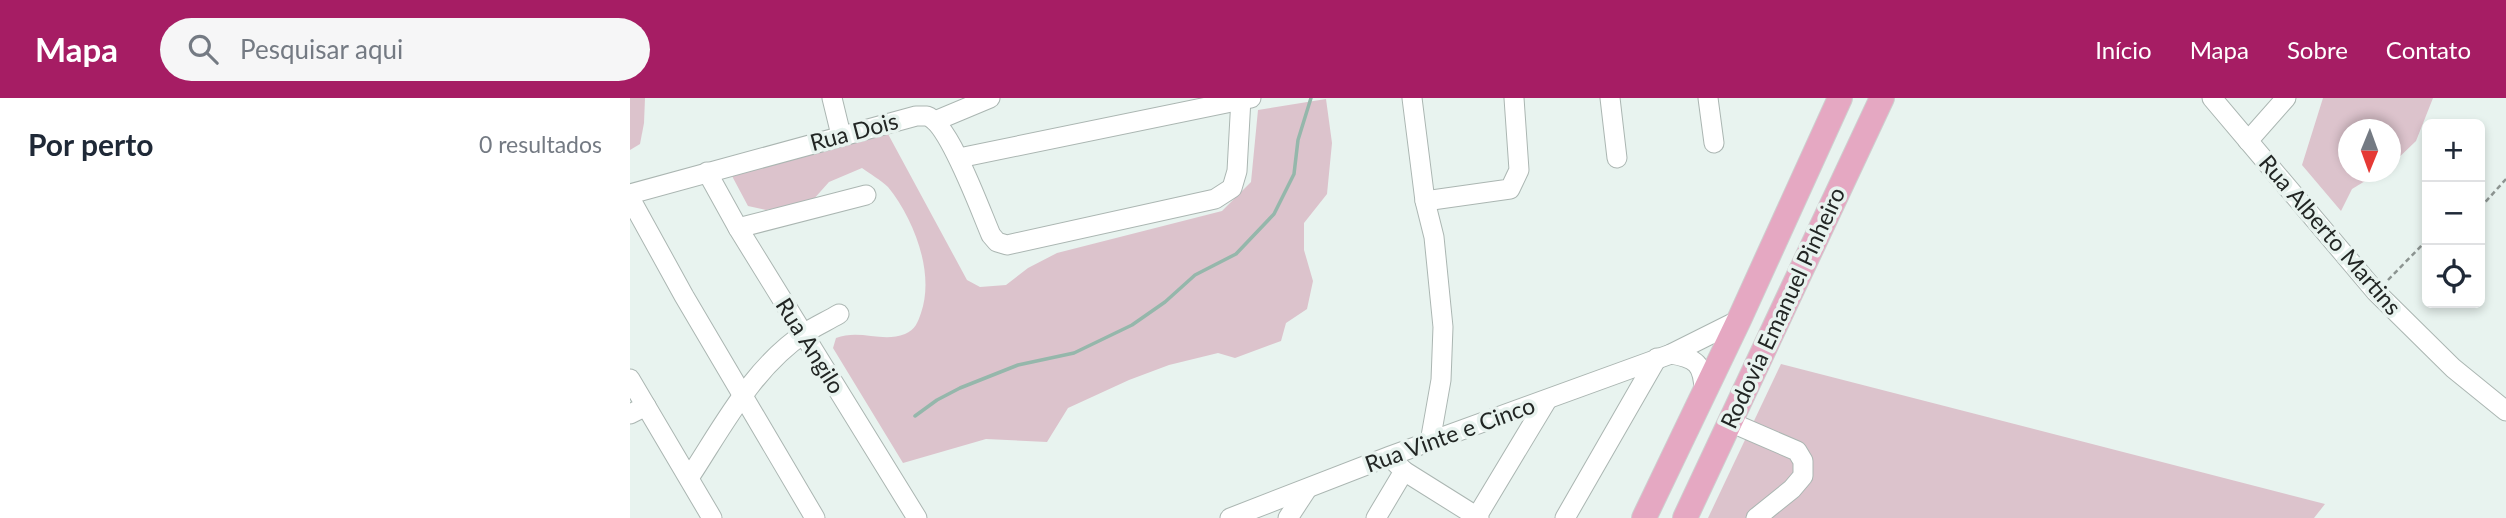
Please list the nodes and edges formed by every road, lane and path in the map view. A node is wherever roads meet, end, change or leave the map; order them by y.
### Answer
1 (832, 98) edge
2 (990, 98) edge
3 (1244, 98) edge
4 (1412, 98) edge
5 (1514, 98) edge
6 (1610, 98) edge
7 (1708, 98) edge
8 (1840, 98) edge
9 (1882, 98) edge
10 (2212, 98) edge
11 (2286, 98) edge
12 (935, 121) junction
13 (841, 135) junction
14 (2248, 141) junction
15 (1714, 143) dead end
16 (959, 158) junction
17 (1617, 158) dead end
18 (707, 172) junction
19 (2506, 179) edge
20 (866, 195) dead end
21 (630, 196) edge
22 (1425, 201) junction
23 (2485, 202) edge
24 (738, 228) junction
25 (2422, 245) edge
26 (2376, 292) junction
27 (839, 314) dead end
28 (1739, 320) junction
29 (803, 334) junction
30 (1664, 356) junction
31 (630, 379) edge
32 (1704, 390) junction
33 (743, 395) junction
34 (1547, 400) junction
35 (638, 410) edge
36 (2506, 411) edge
37 (1730, 422) junction
38 (1430, 442) junction
39 (1390, 456) junction
40 (1405, 471) junction
41 (689, 478) junction
42 (1307, 489) junction
43 (712, 518) edge
44 (815, 518) edge
45 (916, 518) edge
46 (1230, 518) edge
47 (1288, 518) edge
48 (1376, 518) edge
49 (1477, 518) edge
50 (1565, 518) edge
51 (1644, 518) edge
52 (1685, 518) edge
53 (1756, 518) edge

1 - 13 street
2 - 12 street
3 - 16 street
3 - 16 street
4 - 22 street
5 - 22 street
6 - 17 street
7 - 15 street
8 - 28 main road, Rodovia Emanuel Pinheiro
9 - 37 main road, Rodovia Emanuel Pinheiro
10 - 14 street, Rua Alberto Martins
11 - 14 street
12 - 13 street, Rua Dois
12 - 16 street
13 - 18 street, Rua Dois
14 - 26 street, Rua Alberto Martins
18 - 21 street, Rua Dois
18 - 24 street, Rua Angilo
19 - 23 path
20 - 24 street
21 - 33 street
22 - 38 street
24 - 29 street, Rua Angilo
25 - 26 path
26 - 36 street, Rua Alberto Martins
27 - 29 street
28 - 30 street, Rua Vinte e Cinco
28 - 32 main road, Rodovia Emanuel Pinheiro
29 - 33 street
29 - 45 street, Rua Angilo
30 - 32 street
30 - 34 street, Rua Vinte e Cinco
30 - 50 street
31 - 35 street
32 - 51 main road, Rodovia Emanuel Pinheiro
33 - 41 street
33 - 44 street
34 - 38 street, Rua Vinte e Cinco
34 - 49 street
35 - 41 street
37 - 52 main road, Rodovia Emanuel Pinheiro
37 - 53 street
38 - 39 street, Rua Vinte e Cinco
39 - 40 street
39 - 42 street, Rua Vinte e Cinco
40 - 48 street
40 - 49 street
41 - 43 street
42 - 46 street, Rua Vinte e Cinco
42 - 47 street

